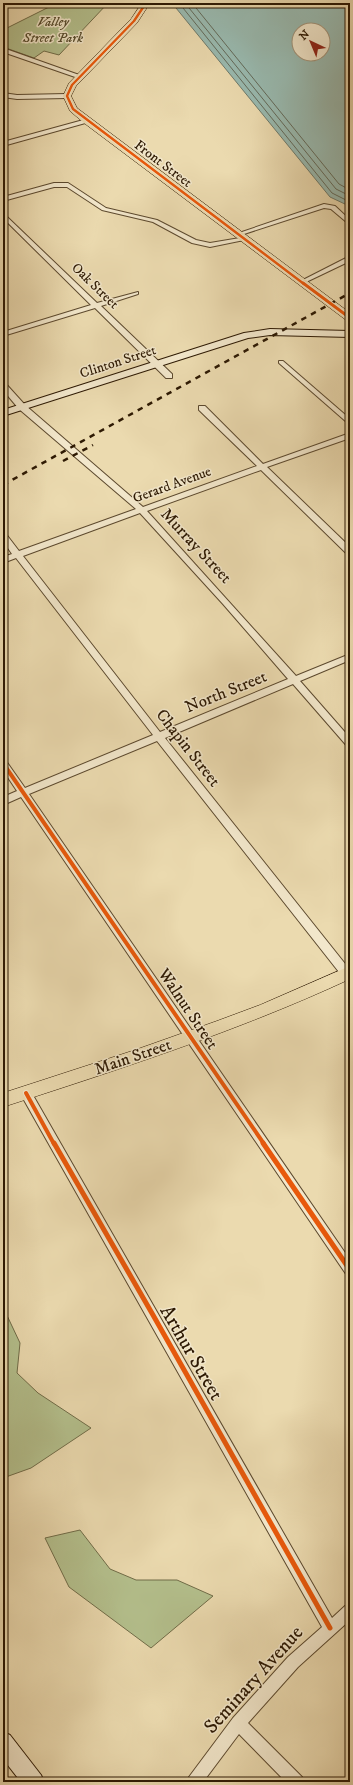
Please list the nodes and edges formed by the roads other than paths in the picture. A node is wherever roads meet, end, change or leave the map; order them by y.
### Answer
1 (146, 3) edge
2 (3, 50) edge
3 (80, 77) junction
4 (3, 95) edge
5 (67, 96) junction
6 (87, 121) junction
7 (3, 144) edge
8 (3, 199) edge
9 (3, 215) edge
10 (350, 223) edge
11 (242, 237) junction
12 (348, 259) edge
13 (302, 282) junction
14 (136, 293) dead end
15 (96, 305) junction
16 (350, 318) edge
17 (3, 334) edge
18 (350, 334) edge
19 (281, 362) dead end
20 (157, 364) junction
21 (170, 376) dead end
22 (3, 386) edge
23 (22, 407) junction
24 (202, 408) dead end
25 (3, 413) edge
26 (350, 423) edge
27 (350, 435) edge
28 (263, 466) junction
29 (141, 509) junction
30 (3, 536) edge
31 (350, 552) edge
32 (18, 554) junction
33 (3, 560) edge
34 (350, 657) edge
35 (295, 680) junction
36 (159, 737) junction
37 (350, 744) edge
38 (3, 763) edge
39 (23, 792) junction
40 (3, 800) edge
41 (349, 975) edge
42 (191, 1037) junction
43 (26, 1093) junction
44 (3, 1100) edge
45 (350, 1270) edge
46 (350, 1611) edge
47 (330, 1628) junction
48 (238, 1723) junction
49 (3, 1742) edge
50 (34, 1782) edge
51 (194, 1782) edge
52 (297, 1782) edge

1 - 3 main road
2 - 3 street
3 - 5 main road
4 - 5 street
5 - 6 main road, Front Street
6 - 7 street
6 - 11 main road, Front Street
8 - 11 street
9 - 15 street, Oak Street
10 - 11 street
11 - 13 main road, Front Street
12 - 13 street
13 - 16 main road, Front Street
14 - 15 street
15 - 17 street
15 - 20 street, Oak Street
18 - 20 street, Clinton Street
19 - 26 street
20 - 21 street, Oak Street
20 - 23 street, Clinton Street
22 - 23 street, Murray Street
23 - 25 street, Clinton Street
23 - 29 street, Murray Street
24 - 28 street
27 - 28 street, Gerard Avenue
28 - 29 street, Gerard Avenue
28 - 31 street
29 - 32 street, Gerard Avenue
29 - 35 street, Murray Street
30 - 32 street, Chapin Street
32 - 33 street, Gerard Avenue
32 - 36 street, Chapin Street
34 - 35 street, North Street
35 - 36 street, North Street
35 - 37 street, Murray Street
36 - 39 street, North Street
36 - 41 street, Chapin Street
38 - 39 street, Walnut Street
39 - 40 street, North Street
39 - 42 street, Walnut Street
41 - 42 main road, Main Street
42 - 43 main road, Main Street
42 - 45 street, Walnut Street
43 - 44 main road, Main Street
43 - 47 street, Arthur Street
46 - 47 street, Seminary Avenue
47 - 48 street, Seminary Avenue
48 - 51 street, Seminary Avenue
48 - 52 street
49 - 50 street

